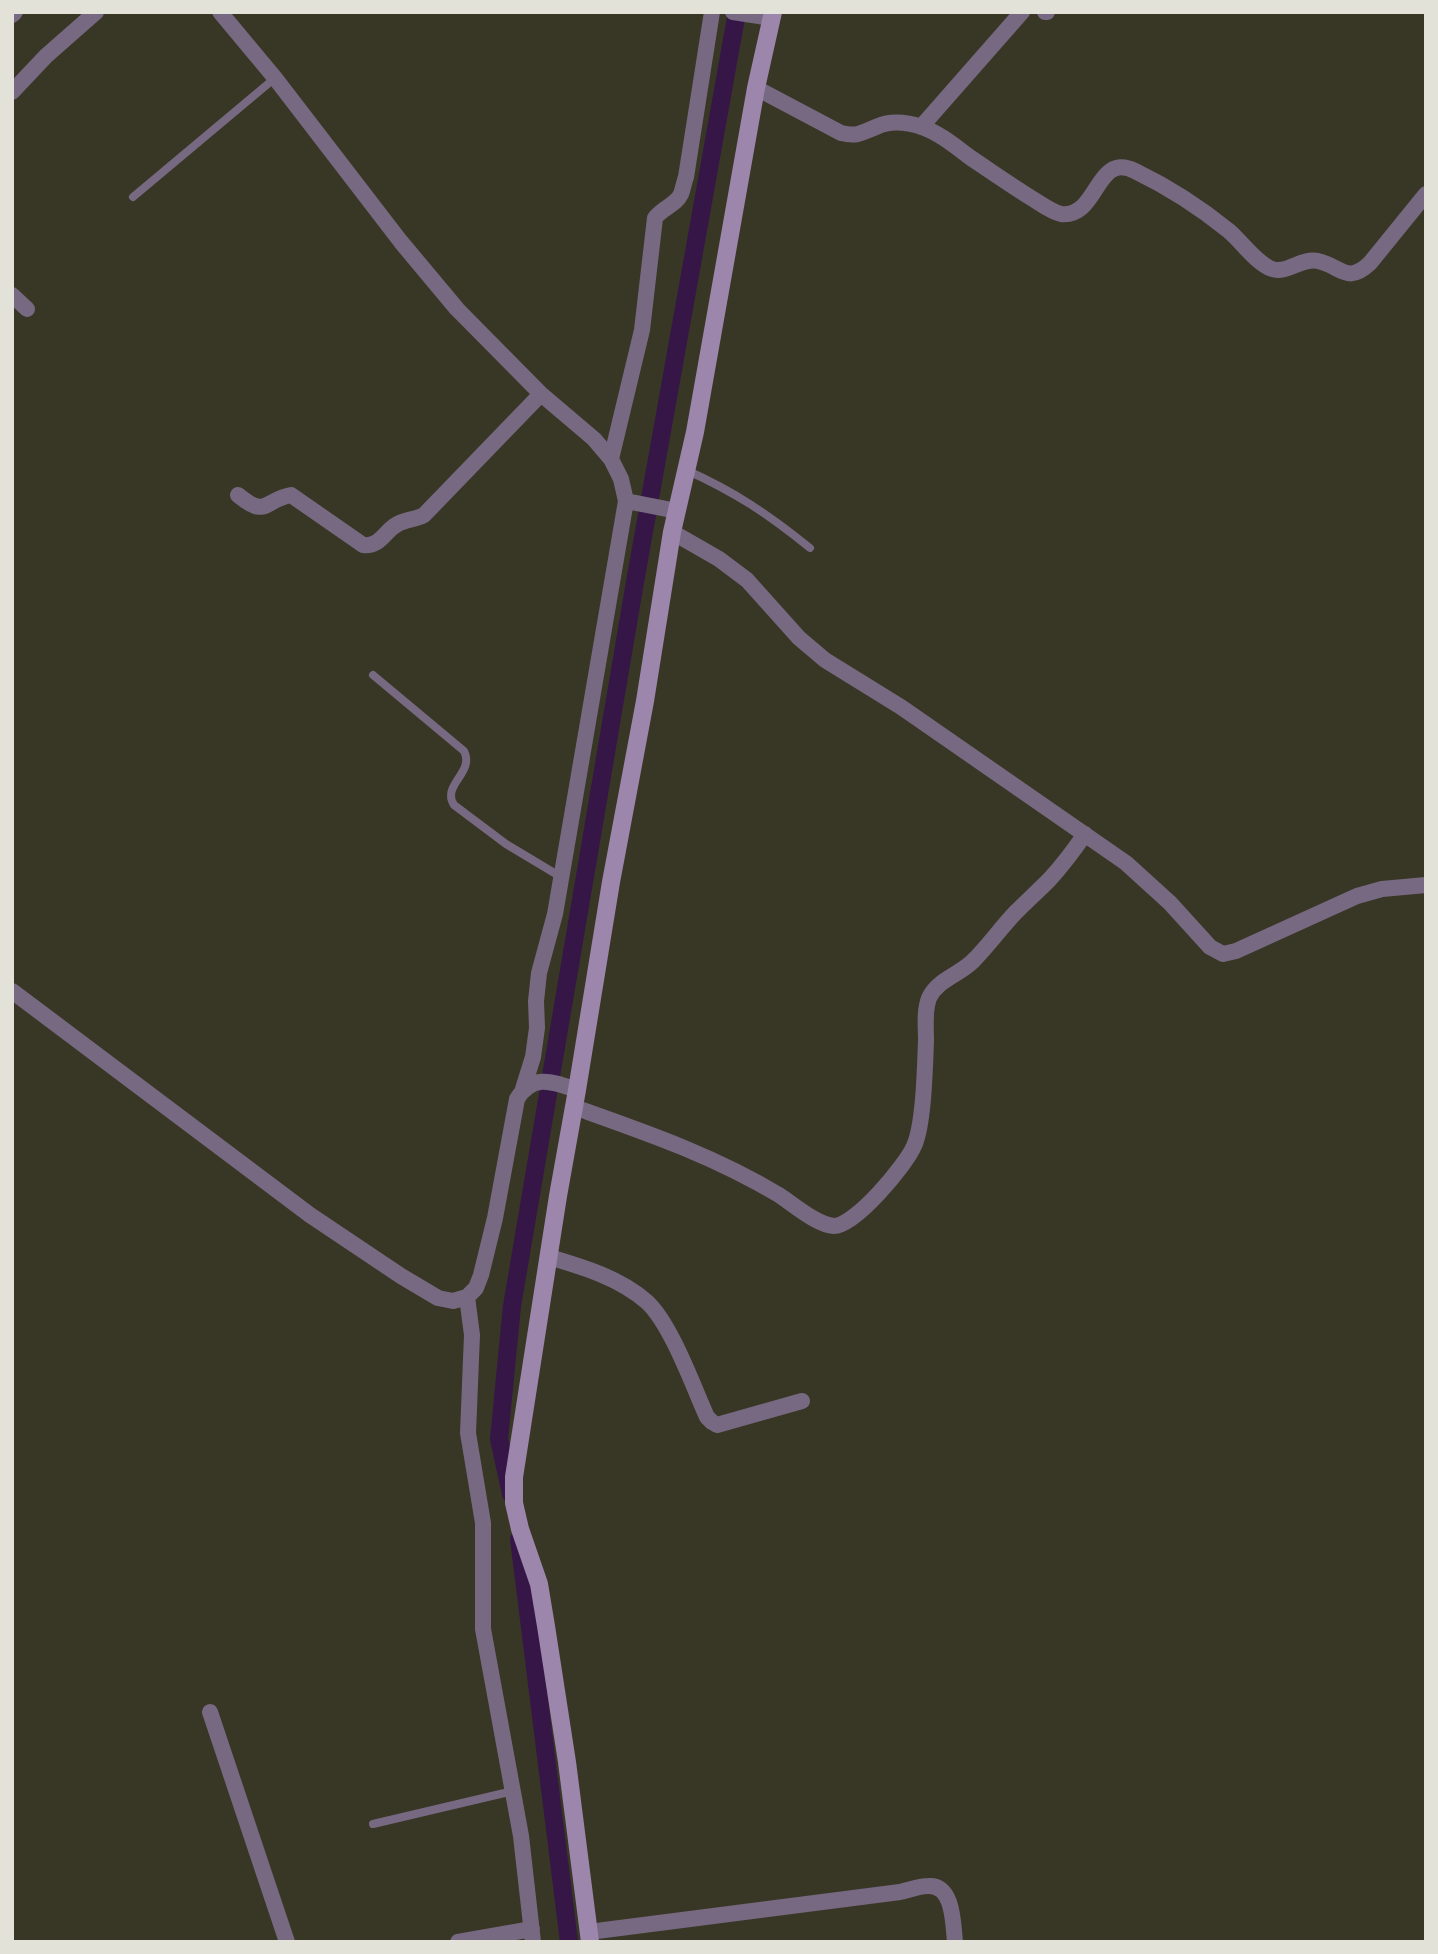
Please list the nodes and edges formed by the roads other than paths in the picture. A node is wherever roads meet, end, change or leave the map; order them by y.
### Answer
1 (96, 12) edge
2 (220, 12) edge
3 (712, 12) edge
4 (1022, 12) edge
5 (740, 13) edge
6 (772, 15) edge
7 (77, 18) edge
8 (275, 78) junction
9 (756, 88) junction
10 (12, 92) edge
11 (921, 127) junction
12 (1426, 194) edge
13 (133, 197) dead end
14 (12, 295) edge
15 (27, 309) dead end
16 (541, 394) junction
17 (611, 459) junction
18 (686, 470) junction
19 (238, 495) dead end
20 (633, 503) junction
21 (669, 510) junction
22 (672, 532) junction
23 (810, 548) dead end
24 (373, 675) dead end
25 (1085, 834) junction
26 (561, 877) junction
27 (1426, 885) edge
28 (12, 991) edge
29 (531, 1085) junction
30 (576, 1099) junction
31 (549, 1257) junction
32 (467, 1297) junction
33 (802, 1401) dead end
34 (210, 1712) dead end
35 (513, 1791) junction
36 (373, 1824) dead end
37 (533, 1936) edge
38 (590, 1937) edge
39 (287, 1942) edge
40 (458, 1942) edge
41 (955, 1942) edge

1 - 7 street
2 - 8 street
3 - 17 street
4 - 11 street
5 - 6 street
6 - 9 street
7 - 10 street
8 - 13 lane
8 - 16 street
9 - 11 street
9 - 18 street
11 - 12 street
14 - 15 street
16 - 17 street
16 - 19 street
17 - 20 street
18 - 21 street
18 - 23 lane
20 - 21 street
20 - 26 street
21 - 22 street
22 - 25 street
22 - 30 street
24 - 26 lane
25 - 27 street
25 - 30 street
26 - 29 street
28 - 32 street
29 - 30 street
29 - 32 street
30 - 31 street
31 - 33 street
31 - 38 street
32 - 35 street
34 - 39 street
35 - 36 lane
35 - 37 street
37 - 40 street
38 - 41 street

